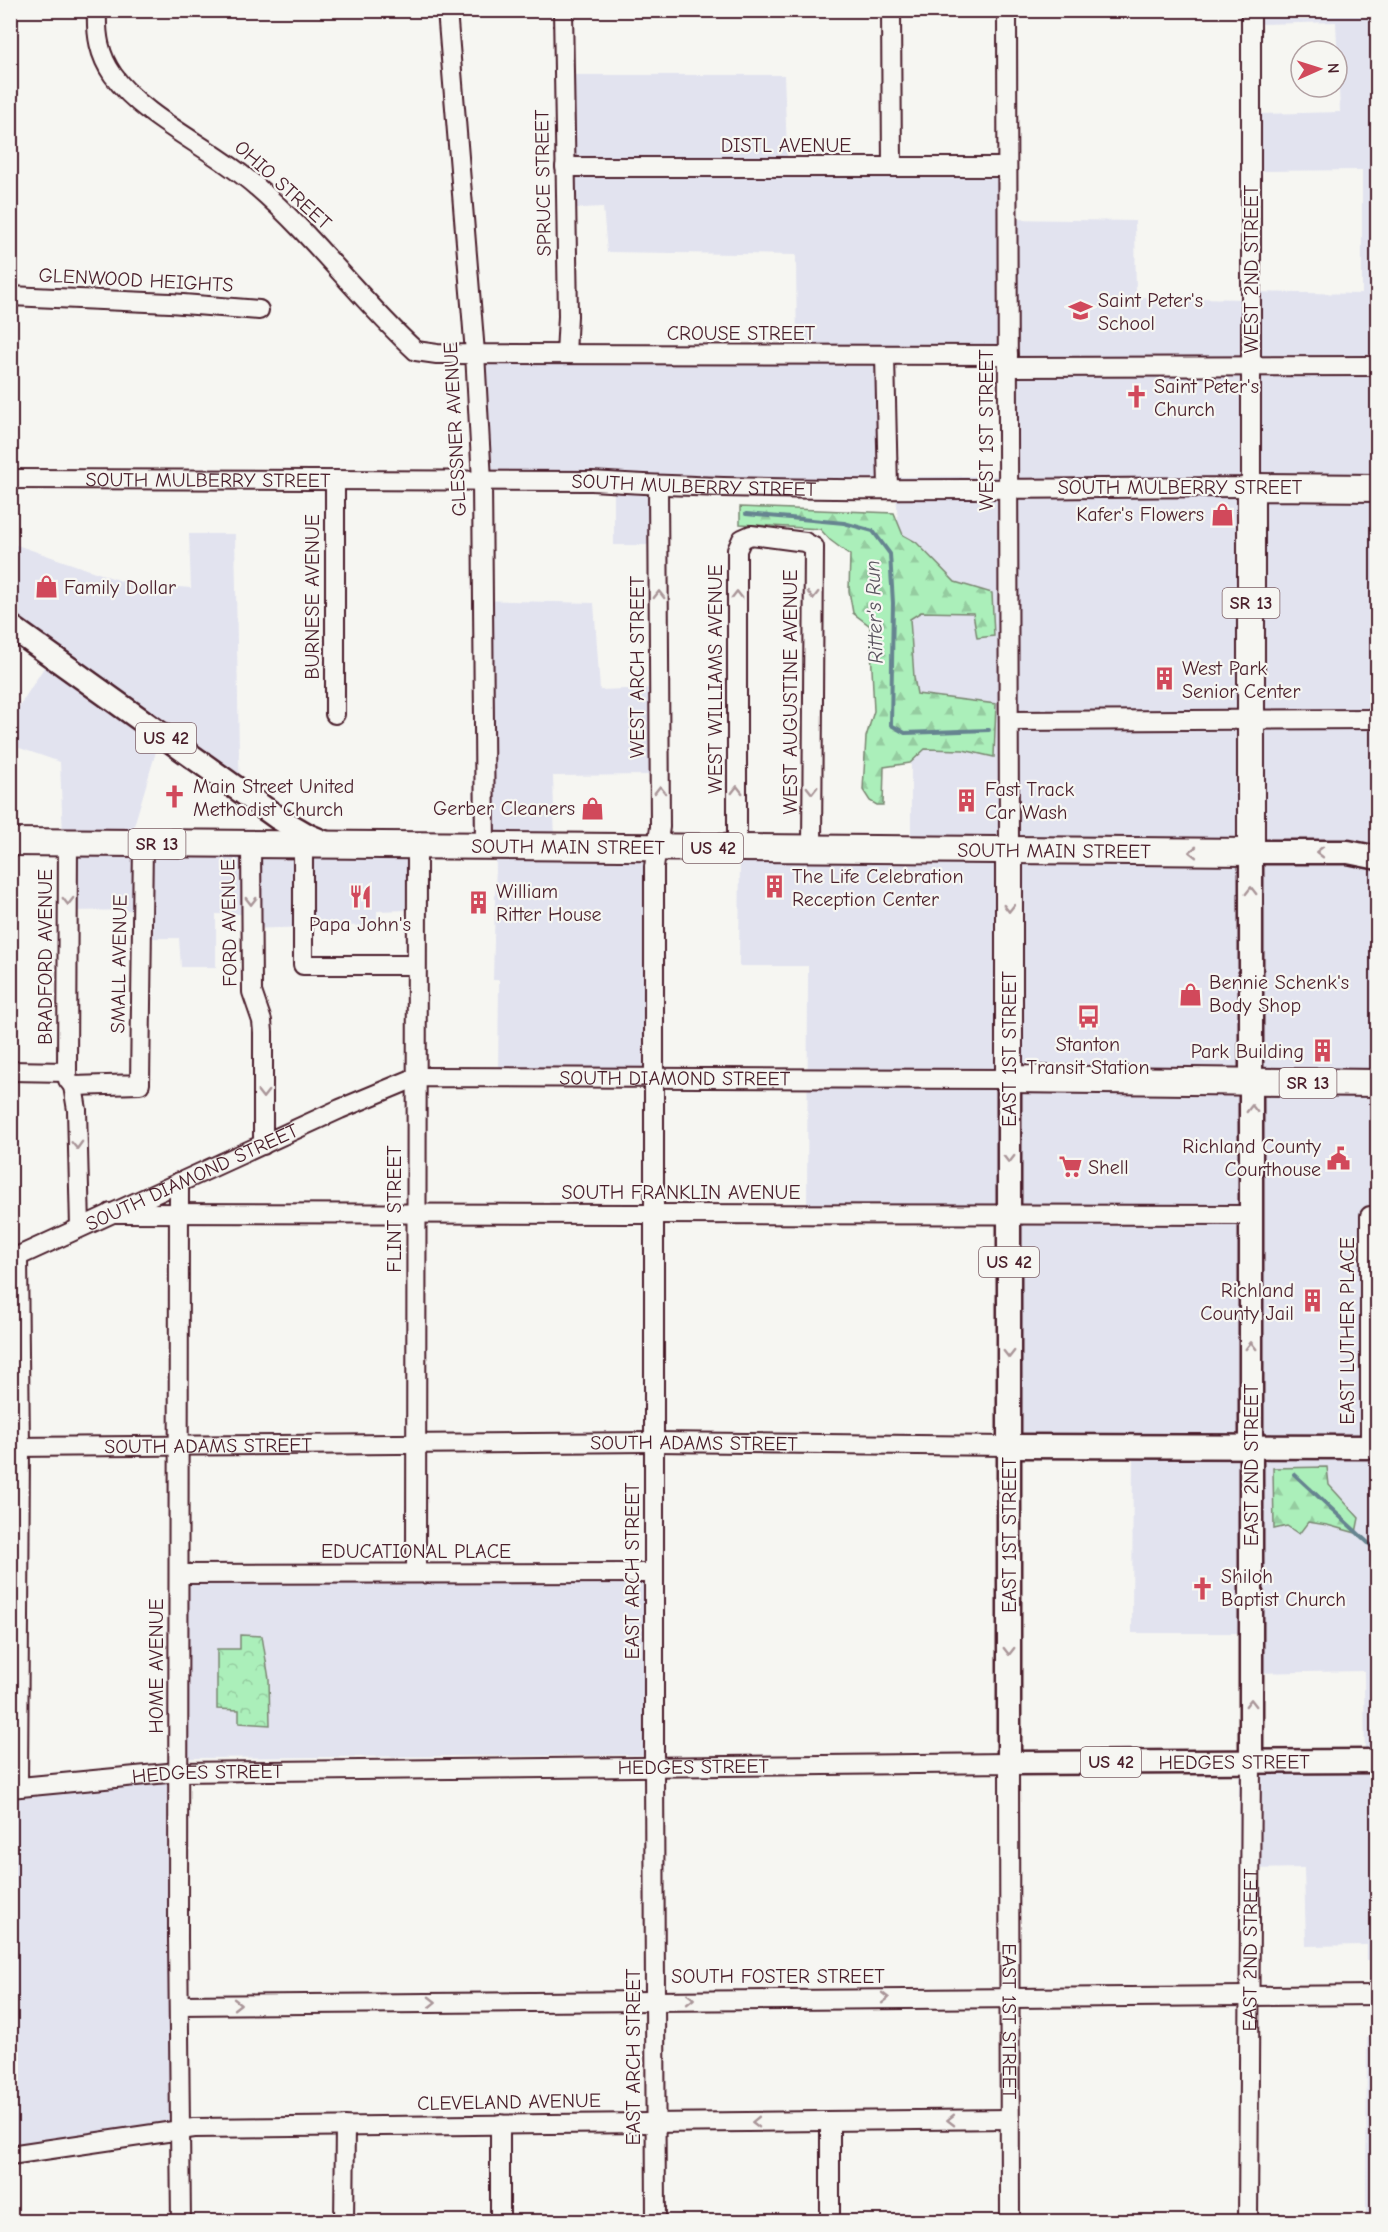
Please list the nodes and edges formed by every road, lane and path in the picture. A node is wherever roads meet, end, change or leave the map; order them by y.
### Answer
1 (96, 10) edge
2 (447, 10) edge
3 (563, 10) edge
4 (891, 10) edge
5 (1007, 10) edge
6 (1251, 10) edge
7 (566, 167) junction
8 (892, 167) junction
9 (1007, 167) junction
10 (10, 296) edge
11 (259, 310) dead end
12 (475, 353) junction
13 (566, 354) junction
14 (885, 356) junction
15 (1008, 361) junction
16 (1251, 366) junction
17 (1377, 366) edge
18 (10, 479) edge
19 (334, 480) junction
20 (482, 481) junction
21 (658, 485) junction
22 (1251, 486) junction
23 (1008, 488) junction
24 (1377, 488) edge
25 (888, 489) junction
26 (805, 542) joint
27 (10, 626) edge
28 (336, 714) dead end
29 (1252, 719) junction
30 (1377, 719) edge
31 (1009, 721) junction
32 (10, 842) edge
33 (68, 843) junction
34 (251, 843) junction
35 (314, 843) junction
36 (143, 844) junction
37 (417, 845) junction
38 (484, 846) junction
39 (657, 848) junction
40 (737, 848) junction
41 (812, 848) junction
42 (1009, 849) junction
43 (1251, 852) junction
44 (1377, 858) edge
45 (416, 965) junction
46 (10, 1071) edge
47 (417, 1077) junction
48 (654, 1077) junction
49 (70, 1079) junction
50 (1009, 1079) junction
51 (1252, 1083) junction
52 (1377, 1083) edge
53 (263, 1145) junction
54 (179, 1182) junction
55 (111, 1213) junction
56 (179, 1213) junction
57 (654, 1213) junction
58 (416, 1214) junction
59 (1009, 1215) junction
60 (1251, 1215) junction
61 (1374, 1216) edge
62 (80, 1227) junction
63 (14, 1258) edge
64 (654, 1443) junction
65 (416, 1444) junction
66 (179, 1446) junction
67 (1009, 1446) junction
68 (1251, 1446) junction
69 (15, 1447) edge
70 (1374, 1447) edge
71 (416, 1573) junction
72 (179, 1574) junction
73 (654, 1574) junction
74 (1377, 1761) edge
75 (1251, 1762) junction
76 (1009, 1763) junction
77 (654, 1767) junction
78 (178, 1772) junction
79 (14, 1788) edge
80 (1250, 1994) junction
81 (1377, 1995) edge
82 (1010, 1997) junction
83 (655, 1999) junction
84 (179, 2005) junction
85 (1010, 2119) junction
86 (830, 2121) junction
87 (656, 2123) junction
88 (500, 2124) junction
89 (345, 2126) junction
90 (181, 2130) junction
91 (10, 2155) edge
92 (181, 2222) edge
93 (344, 2222) edge
94 (500, 2222) edge
95 (656, 2222) edge
96 (830, 2222) edge
97 (1010, 2222) edge
98 (1248, 2222) edge

1 - 12 street, OHIO STREET
2 - 12 street, GLESSNER AVENUE
3 - 7 street, SPRUCE STREET
4 - 8 street
5 - 9 street, WEST 1ST STREET
6 - 16 street, WEST 2ND STREET
7 - 8 street, DISTL AVENUE
7 - 13 street, SPRUCE STREET
8 - 9 street, DISTL AVENUE
9 - 15 street, WEST 1ST STREET
10 - 11 street, GLENWOOD HEIGHTS
12 - 13 street, CROUSE STREET
12 - 20 street, GLESSNER AVENUE
13 - 14 street, CROUSE STREET
14 - 15 street, CROUSE STREET
14 - 25 street
15 - 16 street, CROUSE STREET
15 - 23 street, WEST 1ST STREET
16 - 17 street, CROUSE STREET
16 - 22 street, WEST 2ND STREET
18 - 19 street, SOUTH MULBERRY STREET
19 - 20 street, SOUTH MULBERRY STREET
19 - 28 street, BURNESE AVENUE
20 - 21 street, SOUTH MULBERRY STREET
20 - 38 street, GLESSNER AVENUE
21 - 25 street, SOUTH MULBERRY STREET
39 -> 21 street, WEST ARCH STREET
22 - 23 street, SOUTH MULBERRY STREET
22 - 24 highway, SOUTH MULBERRY STREET
22 - 29 highway, WEST 2ND STREET / SR 13
23 - 25 street, SOUTH MULBERRY STREET
23 - 31 street, WEST 1ST STREET
40 -> 26 street, WEST WILLIAMS AVENUE
26 -> 41 street, WEST AUGUSTINE AVENUE
27 - 35 main road, US 42
29 - 30 street
29 - 31 street
29 - 43 highway, WEST 2ND STREET / SR 13
31 - 42 street, WEST 1ST STREET
32 - 33 highway, SOUTH MAIN STREET / SR 13
33 - 36 highway, SOUTH MAIN STREET / SR 13
33 -> 49 street, BRADFORD AVENUE
34 - 35 highway, SOUTH MAIN STREET / SR 13
34 - 36 highway, SOUTH MAIN STREET / SR 13
34 -> 53 street, FORD AVENUE
35 - 37 highway, SOUTH MAIN STREET / US 42
35 - 45 street
36 - 49 street, SMALL AVENUE
37 - 38 highway, SOUTH MAIN STREET / US 42
37 - 45 street, FLINT STREET
38 - 39 highway, SOUTH MAIN STREET / US 42
39 - 40 highway, SOUTH MAIN STREET / US 42
39 - 48 street, EAST ARCH STREET
40 - 41 highway, SOUTH MAIN STREET / US 42
41 - 42 highway, SOUTH MAIN STREET / US 42
43 -> 42 highway, SOUTH MAIN STREET / US 42
42 -> 50 highway, EAST 1ST STREET / US 42
44 -> 43 main road, SOUTH MAIN STREET
51 -> 43 main road, EAST 2ND STREET
45 - 47 street, FLINT STREET
46 - 49 street
47 - 48 street, SOUTH DIAMOND STREET
47 - 53 street, SOUTH DIAMOND STREET
47 - 58 street, FLINT STREET
48 - 50 street, SOUTH DIAMOND STREET
48 - 57 street, EAST ARCH STREET
49 -> 62 street, BRADFORD AVENUE
50 - 51 highway, SOUTH DIAMOND STREET / SR 13
50 -> 59 main road, EAST 1ST STREET / US 42
51 - 52 highway, SOUTH DIAMOND STREET / SR 13
60 -> 51 main road, EAST 2ND STREET
53 - 54 street, SOUTH DIAMOND STREET
54 - 55 street, SOUTH DIAMOND STREET
54 - 56 street, HOME AVENUE
55 - 56 street, SOUTH FRANKLIN AVENUE
55 - 62 street, SOUTH DIAMOND STREET
56 - 58 street, SOUTH FRANKLIN AVENUE
56 - 66 street, HOME AVENUE
57 - 58 street, SOUTH FRANKLIN AVENUE
57 - 59 street, SOUTH FRANKLIN AVENUE
57 - 64 street, EAST ARCH STREET
58 - 65 street, FLINT STREET
59 - 60 street, SOUTH FRANKLIN AVENUE
59 -> 67 main road, EAST 1ST STREET / US 42
68 -> 60 main road, EAST 2ND STREET
61 - 70 street, EAST LUTHER PLACE
62 - 63 street, SOUTH DIAMOND STREET
63 - 69 street
64 - 65 street, SOUTH ADAMS STREET
64 - 67 street, SOUTH ADAMS STREET
64 - 73 street, EAST ARCH STREET
65 - 66 street, SOUTH ADAMS STREET
65 - 71 street, FLINT STREET
66 - 69 street, SOUTH ADAMS STREET
66 - 72 street, HOME AVENUE
67 - 68 main road, SOUTH ADAMS STREET
67 -> 76 main road, EAST 1ST STREET / US 42
68 - 70 main road, SOUTH ADAMS STREET
75 -> 68 main road, EAST 2ND STREET
69 - 79 street
71 - 72 street, EDUCATIONAL PLACE
71 - 73 street, EDUCATIONAL PLACE
72 - 78 street, HOME AVENUE
73 - 77 street, EAST ARCH STREET
74 - 75 main road, HEDGES STREET / US 42
75 - 76 main road, HEDGES STREET / US 42
75 - 80 street, EAST 2ND STREET
76 - 77 street, HEDGES STREET
76 - 82 street, EAST 1ST STREET
77 - 78 street, HEDGES STREET
77 - 83 street, EAST ARCH STREET
78 - 79 street, HEDGES STREET
78 - 84 street, HOME AVENUE
80 - 81 street, SOUTH FOSTER STREET
80 - 82 street, SOUTH FOSTER STREET
80 - 98 street, EAST 2ND STREET
83 -> 82 street, SOUTH FOSTER STREET
82 - 85 street, EAST 1ST STREET
84 -> 83 street, SOUTH FOSTER STREET
83 - 87 street, EAST ARCH STREET
84 - 90 street, HOME AVENUE
85 -> 86 street, CLEVELAND AVENUE
85 - 97 street, EAST 1ST STREET
86 -> 87 street, CLEVELAND AVENUE
86 - 96 street
87 - 88 street, CLEVELAND AVENUE
87 - 95 street, EAST ARCH STREET
88 - 89 street, CLEVELAND AVENUE
88 - 94 street
89 - 90 street, CLEVELAND AVENUE
89 - 93 street
90 - 91 street, CLEVELAND AVENUE
90 - 92 street, HOME AVENUE

